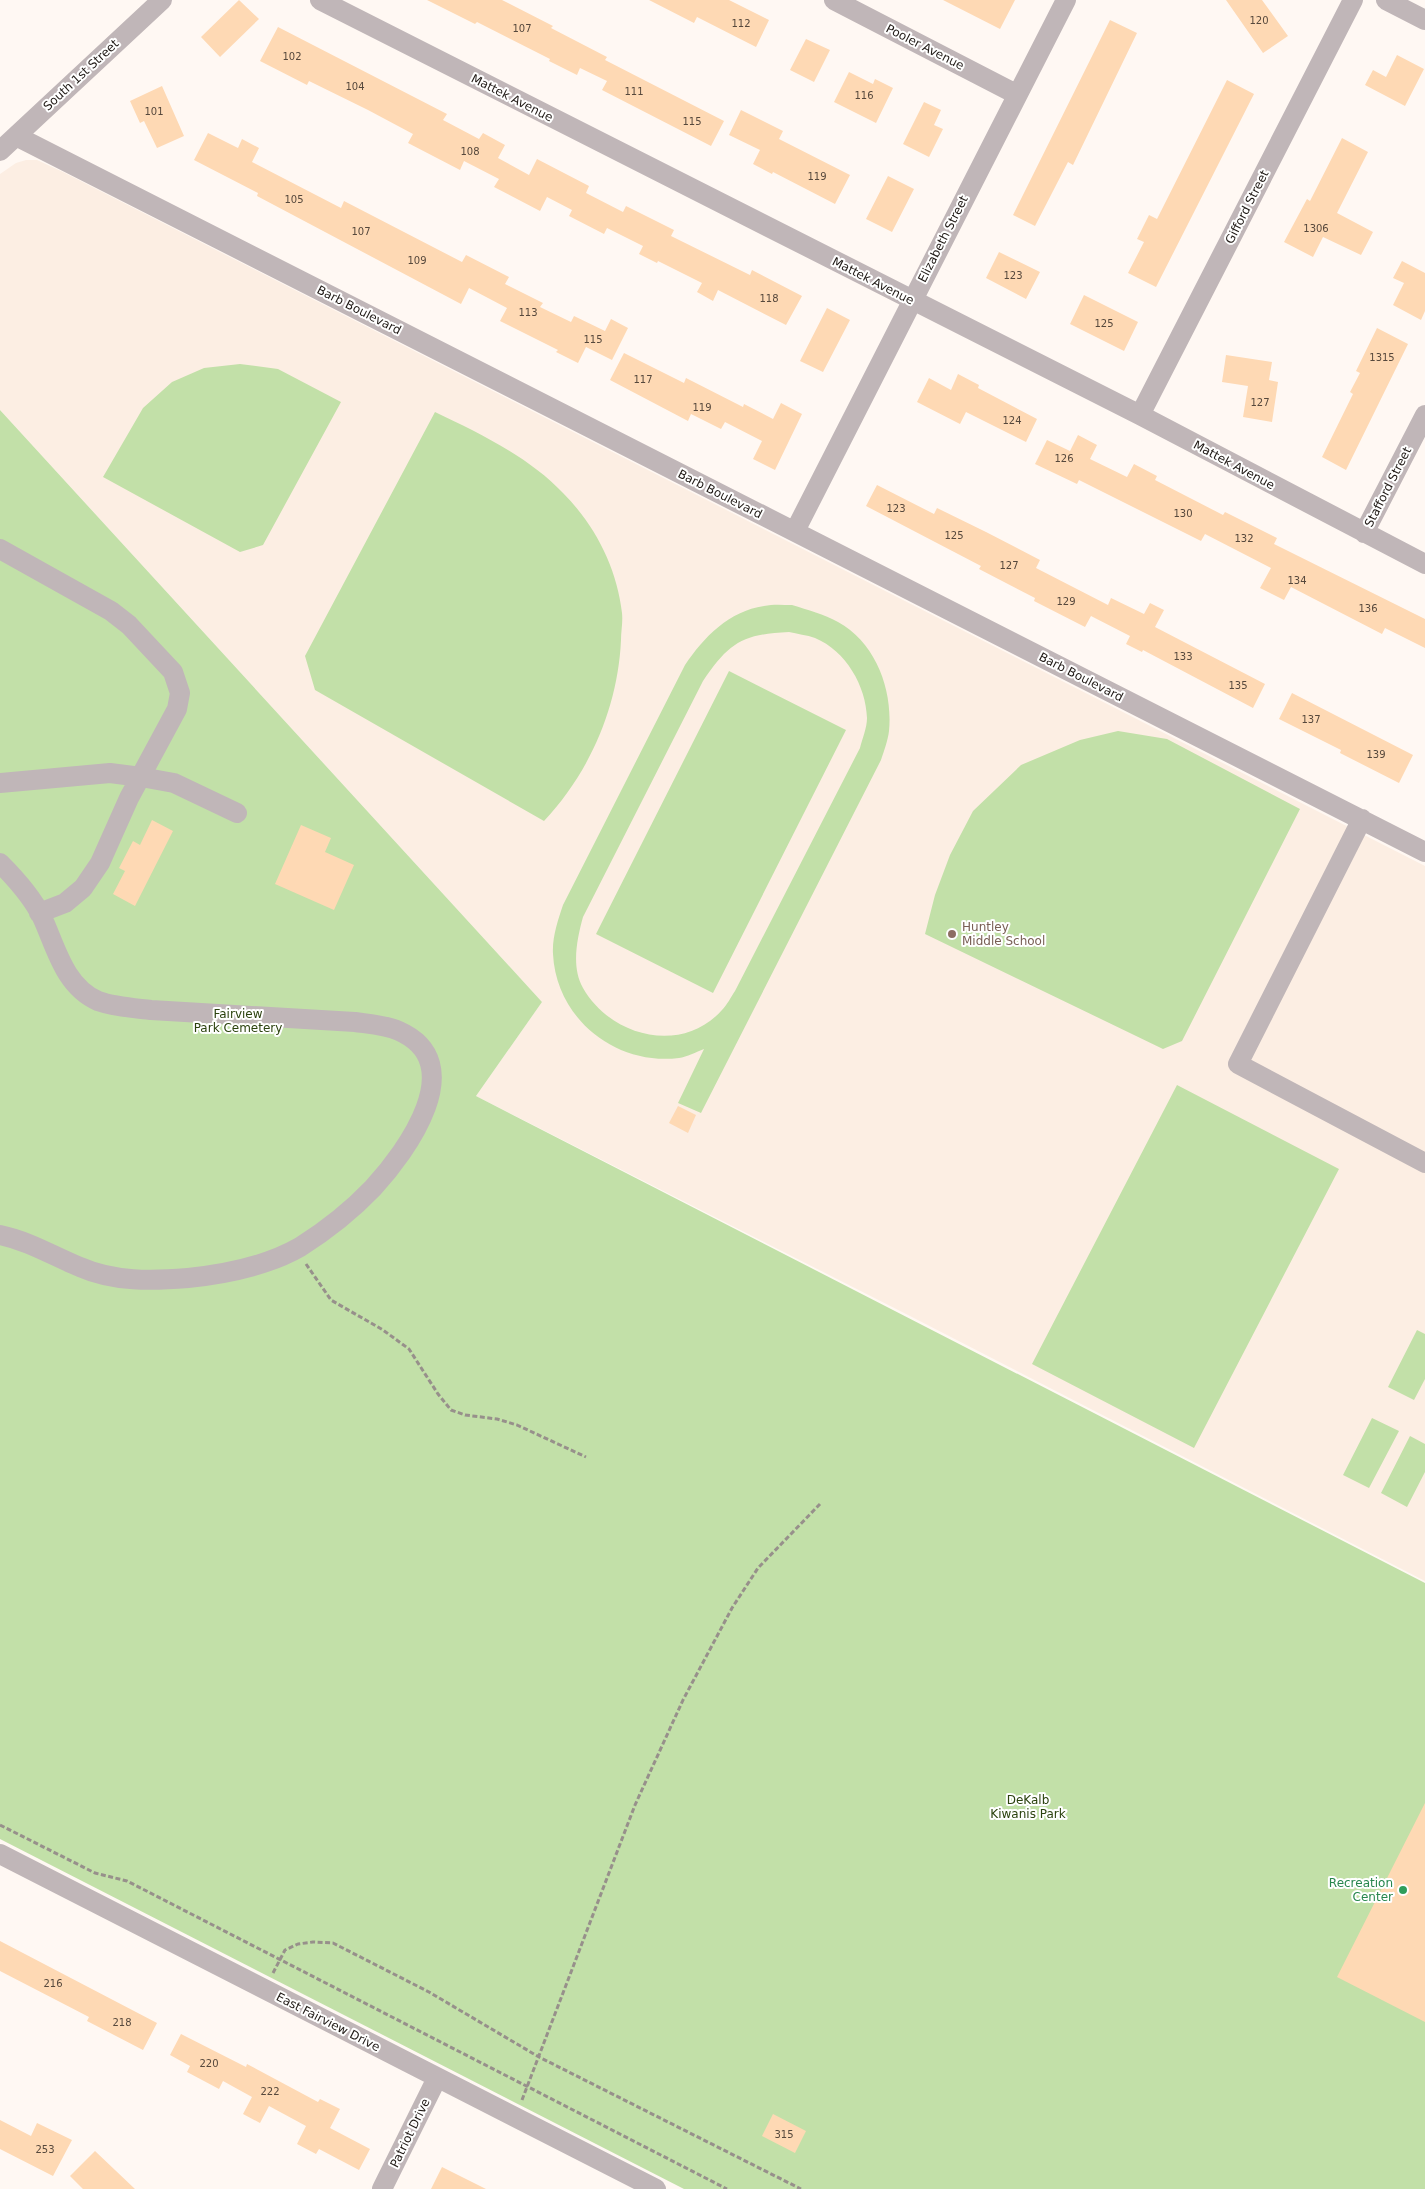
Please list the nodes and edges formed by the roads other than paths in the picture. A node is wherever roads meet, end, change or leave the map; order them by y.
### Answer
1 (162, 0) edge
2 (320, 0) edge
3 (834, 0) edge
4 (1066, 0) edge
5 (1353, 0) edge
6 (1386, 0) edge
7 (1425, 20) edge
8 (1016, 94) junction
9 (16, 136) junction
10 (0, 150) edge
11 (912, 301) junction
12 (1140, 415) junction
13 (1425, 415) edge
14 (795, 531) junction
15 (1364, 533) junction
16 (0, 549) edge
17 (1425, 564) edge
18 (141, 777) junction
19 (0, 783) edge
20 (237, 813) dead end
21 (1362, 820) junction
22 (1425, 852) edge
23 (0, 863) edge
24 (39, 913) junction
25 (1425, 1163) edge
26 (0, 1235) edge
27 (0, 1854) edge
28 (437, 2078) junction
29 (382, 2189) edge
30 (656, 2189) edge

1 - 9 street, South 1st Street
2 - 11 street, Mattek Avenue
3 - 8 street, Pooler Avenue
4 - 8 street, Elizabeth Street
5 - 12 street, Gifford Street
6 - 7 street
8 - 11 street, Elizabeth Street
9 - 10 street, South 1st Street
9 - 14 street, Barb Boulevard
11 - 12 street, Mattek Avenue
11 - 14 street, Elizabeth Street
12 - 15 street, Mattek Avenue
13 - 15 street, Stafford Street
14 - 21 street, Barb Boulevard
15 - 17 street, Mattek Avenue
16 - 18 street
18 - 19 street
18 - 20 street
18 - 24 street
21 - 22 street, Barb Boulevard
21 - 25 street
23 - 24 street
24 - 26 street
27 - 28 street, East Fairview Drive
28 - 29 street, Patriot Drive
28 - 30 street, East Fairview Drive

